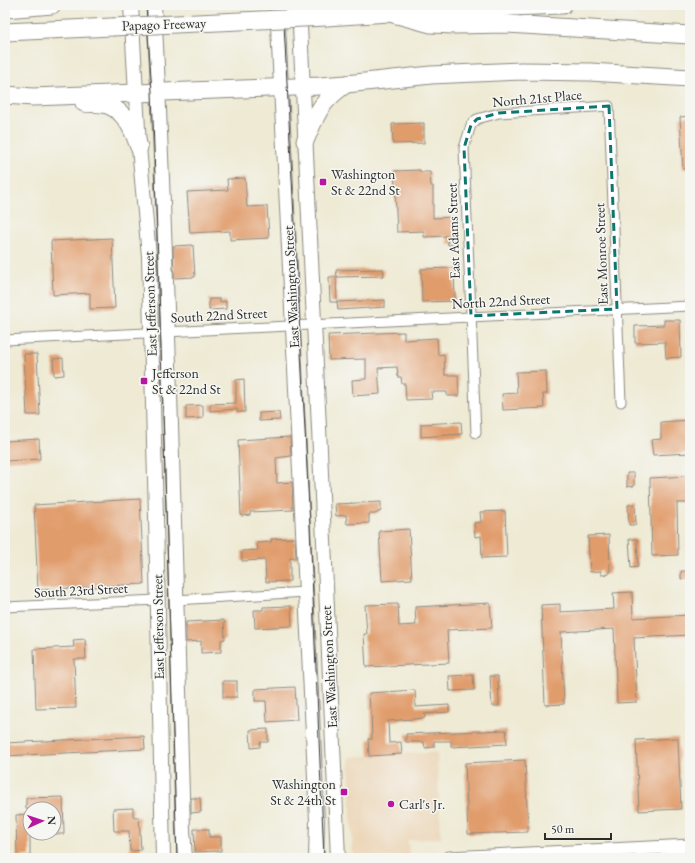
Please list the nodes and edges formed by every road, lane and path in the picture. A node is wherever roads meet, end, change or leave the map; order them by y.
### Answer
1 (52, 5) edge
2 (131, 5) edge
3 (154, 5) edge
4 (277, 5) edge
5 (299, 5) edge
6 (563, 5) edge
7 (5, 8) edge
8 (390, 13) junction
9 (5, 32) edge
10 (690, 35) edge
11 (690, 78) edge
12 (346, 84) junction
13 (303, 87) junction
14 (280, 88) junction
15 (159, 92) junction
16 (136, 93) junction
17 (5, 95) edge
18 (59, 96) junction
19 (33, 97) junction
20 (5, 104) edge
21 (609, 106) joint
22 (471, 125) joint
23 (305, 141) junction
24 (139, 147) junction
25 (690, 306) edge
26 (617, 309) junction
27 (471, 316) junction
28 (314, 324) junction
29 (293, 325) junction
30 (168, 332) junction
31 (151, 333) junction
32 (5, 340) edge
33 (621, 402) dead end
34 (476, 433) dead end
35 (320, 476) junction
36 (305, 569) junction
37 (306, 592) junction
38 (158, 600) junction
39 (176, 600) junction
40 (5, 608) edge
41 (177, 643) junction
42 (161, 747) junction
43 (690, 846) edge
44 (630, 853) edge
45 (482, 857) edge
46 (163, 858) edge
47 (185, 858) edge
48 (316, 858) edge
49 (338, 858) edge
50 (449, 858) edge

1 - 7 highway
2 - 16 main road, East Jefferson Street
3 - 15 main road, East Jefferson Street
4 - 14 main road, East Washington Street
5 - 13 main road, East Washington Street
6 - 8 highway, Papago Freeway
8 - 9 highway, Papago Freeway, bridge
8 - 10 highway
11 - 12 highway
12 - 13 highway
12 - 23 highway
13 - 14 highway
13 - 23 main road, East Washington Street
14 - 15 highway
14 - 29 main road, East Washington Street
15 - 16 highway
15 - 30 main road, East Jefferson Street
16 - 18 highway
16 - 24 main road, East Jefferson Street
17 - 19 highway
18 - 19 highway
18 - 24 highway
19 - 20 highway
21 - 22 street, North 21st Place
21 - 26 street, East Monroe Street
22 - 27 street, East Adams Street
23 - 28 main road, East Washington Street
24 - 31 main road, East Jefferson Street
25 - 26 street, North 22nd Street
26 - 27 street, North 22nd Street
26 - 33 street, East Monroe Street
27 - 28 street, North 22nd Street
27 - 34 street, East Adams Street
28 - 29 street, South 22nd Street
28 - 35 main road, East Washington Street
29 - 30 street, South 22nd Street
29 - 36 main road, East Washington Street
30 - 31 street, South 22nd Street
30 - 39 main road, East Jefferson Street
31 - 32 street, South 22nd Street
31 - 38 main road, East Jefferson Street
35 - 36 main road, East Washington Street
35 - 49 main road, East Washington Street
36 - 37 main road, East Washington Street
37 - 39 street
37 - 48 main road, East Washington Street
38 - 40 street, South 23rd Street
38 - 42 main road, East Jefferson Street
39 - 41 main road, East Jefferson Street
41 - 42 main road, East Jefferson Street
41 - 47 main road, East Jefferson Street
42 - 46 main road, East Jefferson Street
43 - 44 main road
44 - 45 main road
45 - 50 main road

